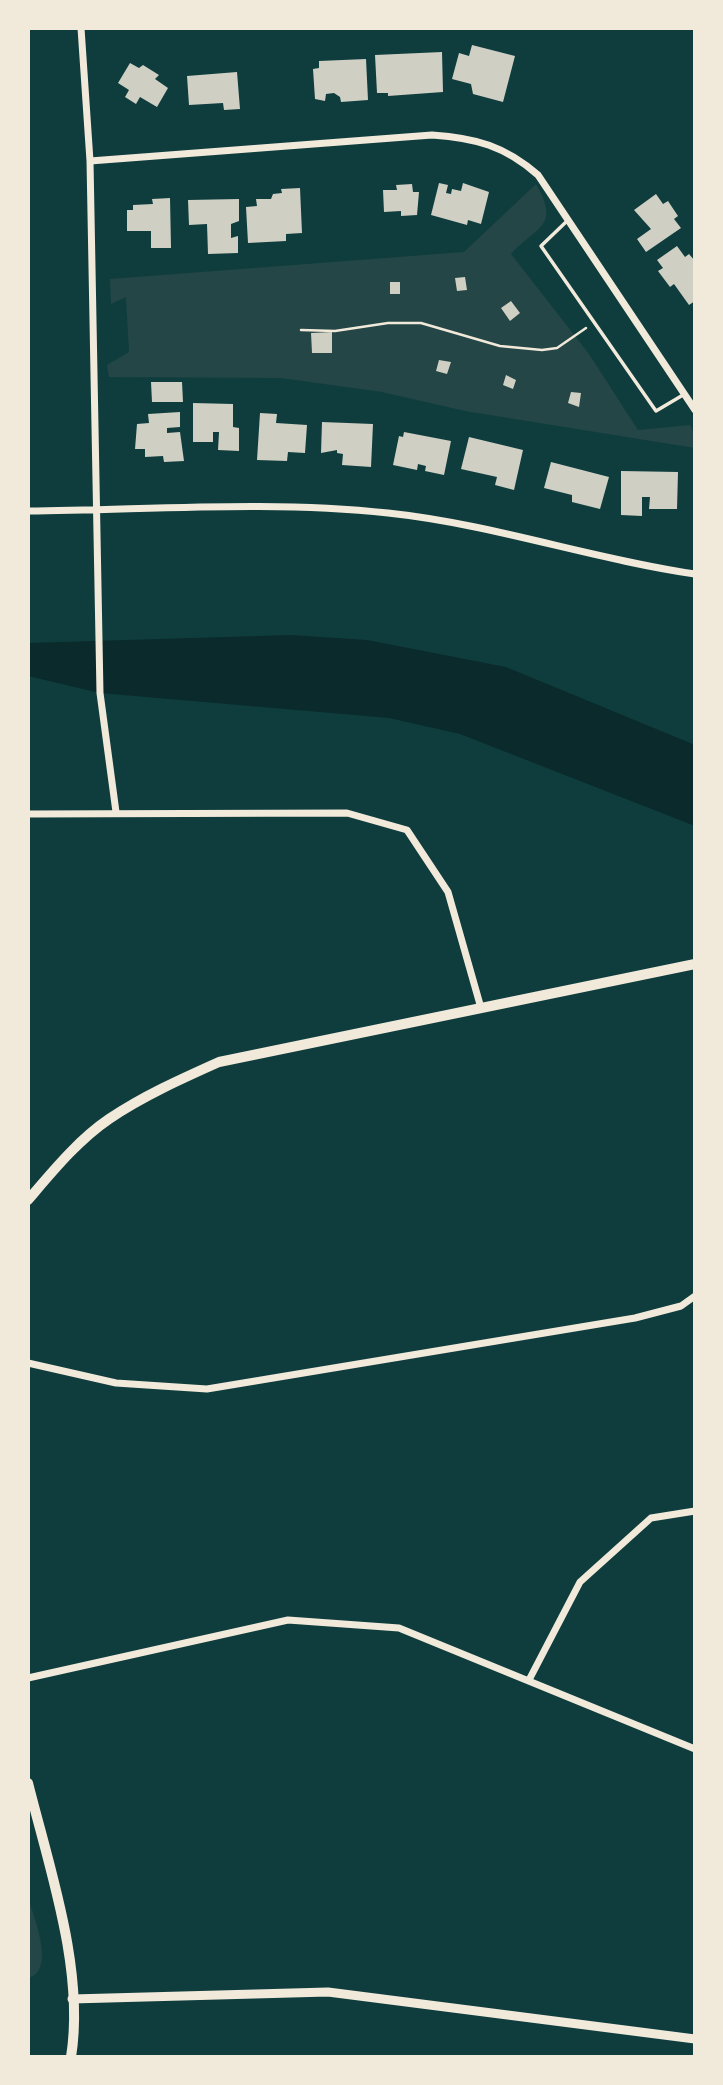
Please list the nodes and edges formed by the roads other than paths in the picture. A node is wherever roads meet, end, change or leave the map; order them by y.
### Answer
1 (81, 28) edge
2 (90, 161) junction
3 (569, 220) junction
4 (686, 393) junction
5 (695, 410) edge
6 (28, 511) edge
7 (97, 512) junction
8 (695, 574) edge
9 (116, 811) junction
10 (28, 814) edge
11 (695, 964) edge
12 (481, 1008) junction
13 (28, 1200) edge
14 (695, 1296) edge
15 (28, 1363) edge
16 (695, 1511) edge
17 (28, 1678) edge
18 (529, 1680) junction
19 (695, 1749) edge
20 (28, 1783) edge
21 (72, 1999) junction
22 (695, 2039) edge
23 (71, 2057) edge

1 - 2 street
2 - 3 street
2 - 7 street
3 - 4 street
3 - 4 lane
4 - 5 street
6 - 7 street
7 - 8 street
7 - 9 street
9 - 10 street
9 - 12 street
11 - 12 main road
12 - 13 main road
14 - 15 street
16 - 18 street
17 - 18 street
18 - 19 street
20 - 21 main road
21 - 22 street
21 - 23 main road

